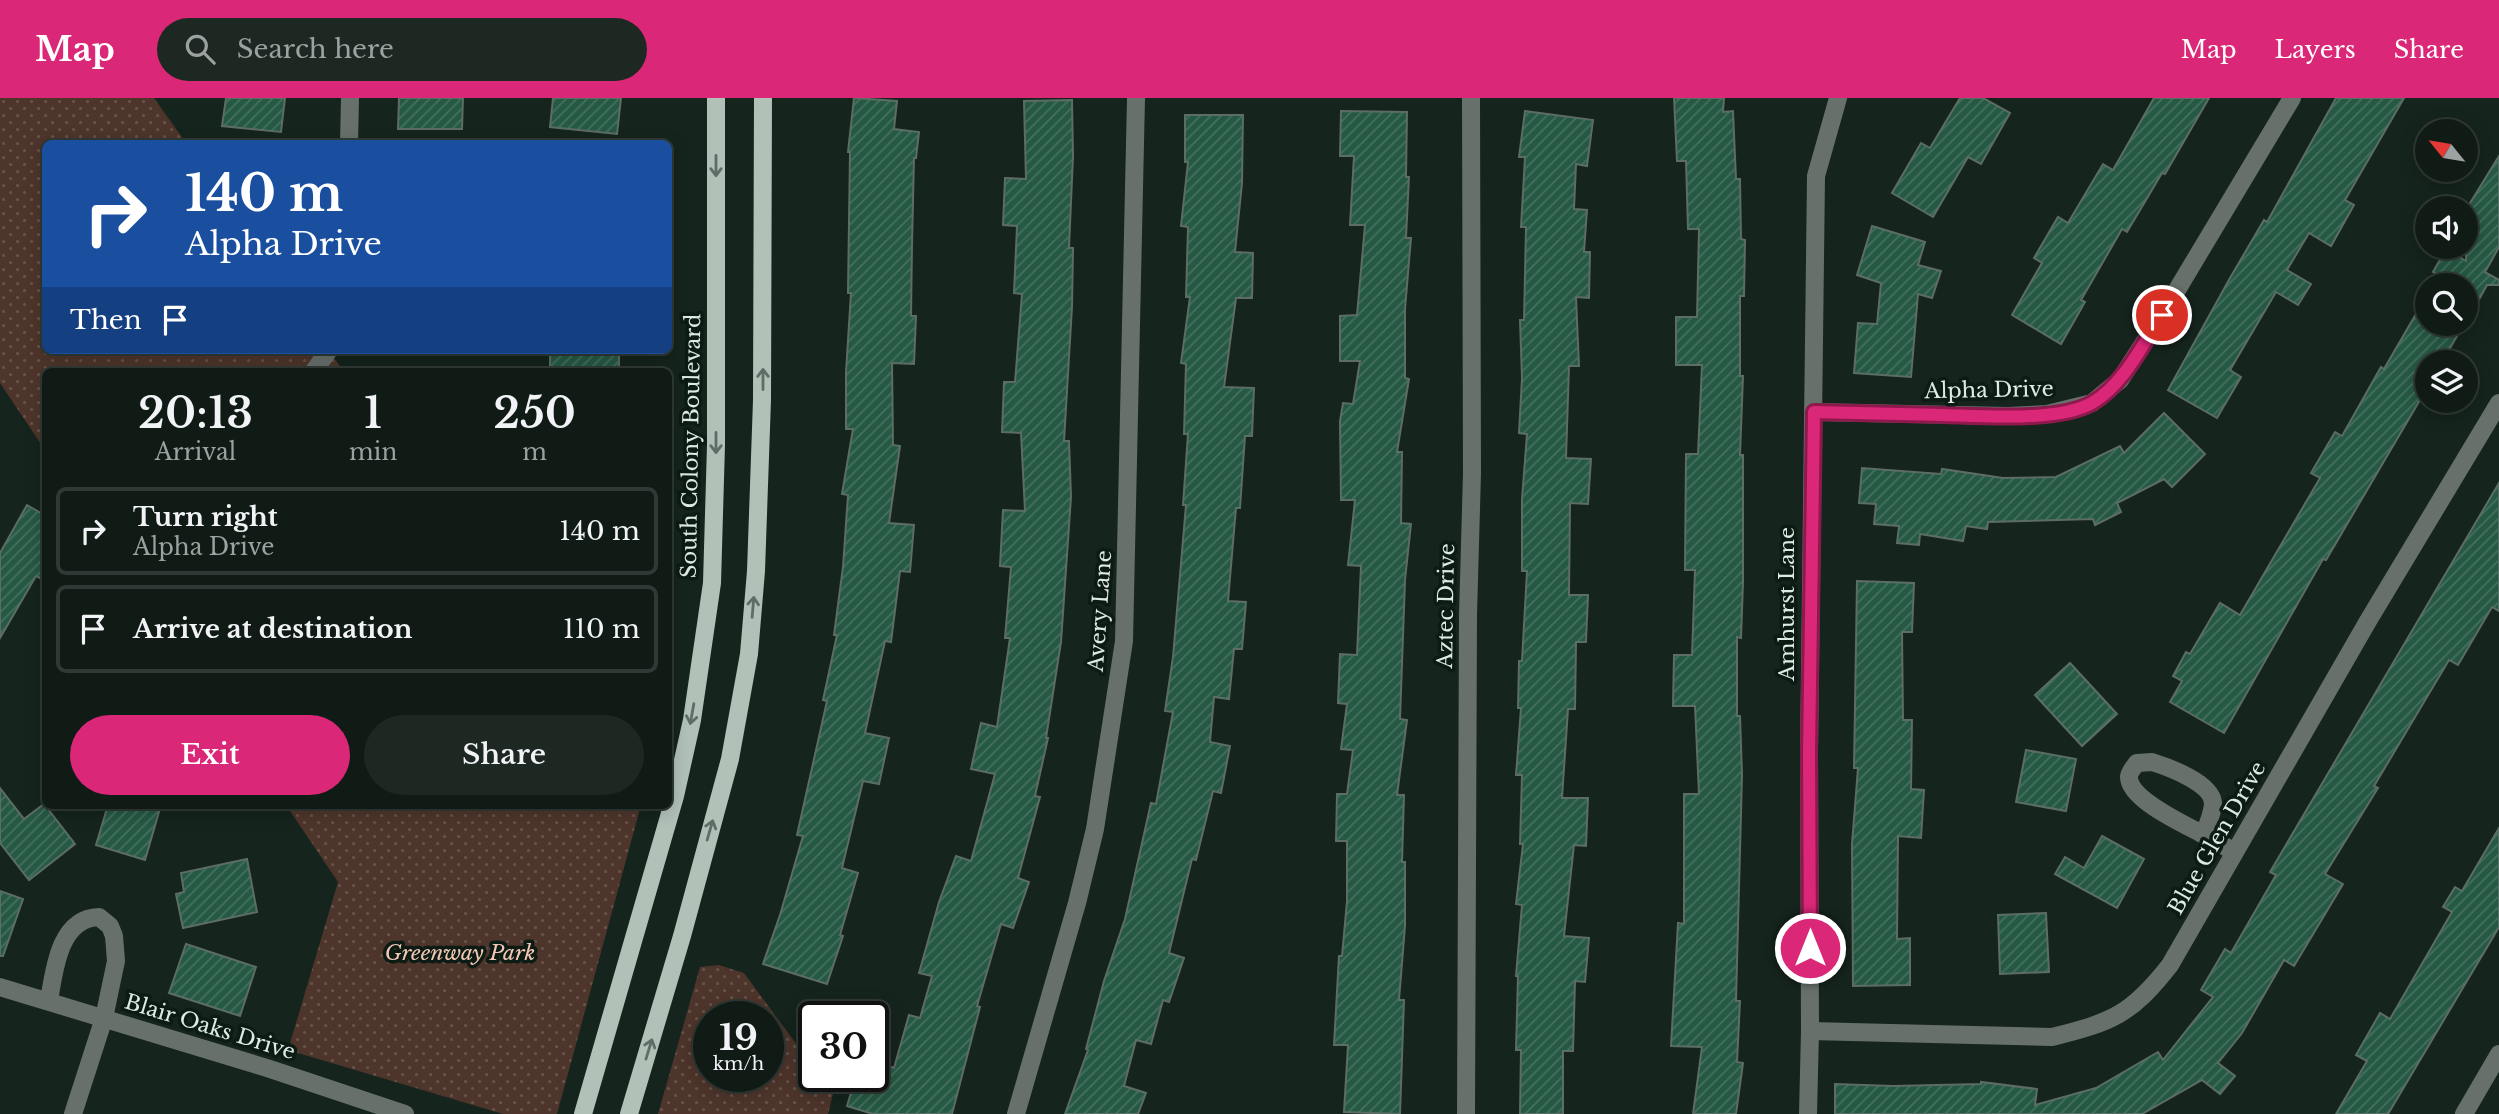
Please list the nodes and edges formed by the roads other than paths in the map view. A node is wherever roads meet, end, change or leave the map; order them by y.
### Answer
1 (350, 98) edge
2 (716, 98) edge
3 (763, 98) edge
4 (1136, 98) edge
5 (1471, 98) edge
6 (1838, 98) edge
7 (2292, 98) edge
8 (349, 140) edge
9 (2499, 402) edge
10 (1814, 412) junction
11 (672, 806) edge
12 (671, 809) edge
13 (2204, 835) junction
14 (2235, 852) junction
15 (0, 987) edge
16 (49, 1001) junction
17 (104, 1018) junction
18 (1811, 1031) junction
19 (2499, 1054) edge
20 (73, 1114) edge
21 (405, 1114) edge
22 (583, 1114) edge
23 (629, 1114) edge
24 (1016, 1114) edge
25 (1466, 1114) edge
26 (1808, 1114) edge
27 (2464, 1114) edge

1 - 8 street
2 -> 11 main road, South Colony Boulevard
23 -> 3 main road
4 - 24 street, Avery Lane
5 - 25 street, Aztec Drive
6 - 10 street, Amhurst Lane
7 - 10 street, Alpha Drive
9 - 14 street, Blue Glen Drive
10 - 18 street, Amhurst Lane
12 -> 22 main road, South Colony Boulevard
13 - 13 street
13 - 14 street
14 - 18 street, Blue Glen Drive
15 - 16 street, Blair Oaks Drive
16 - 17 street, Blair Oaks Drive
16 - 17 street
17 - 20 street
17 - 21 street, Blair Oaks Drive
18 - 26 street, Amhurst Lane
19 - 27 street

